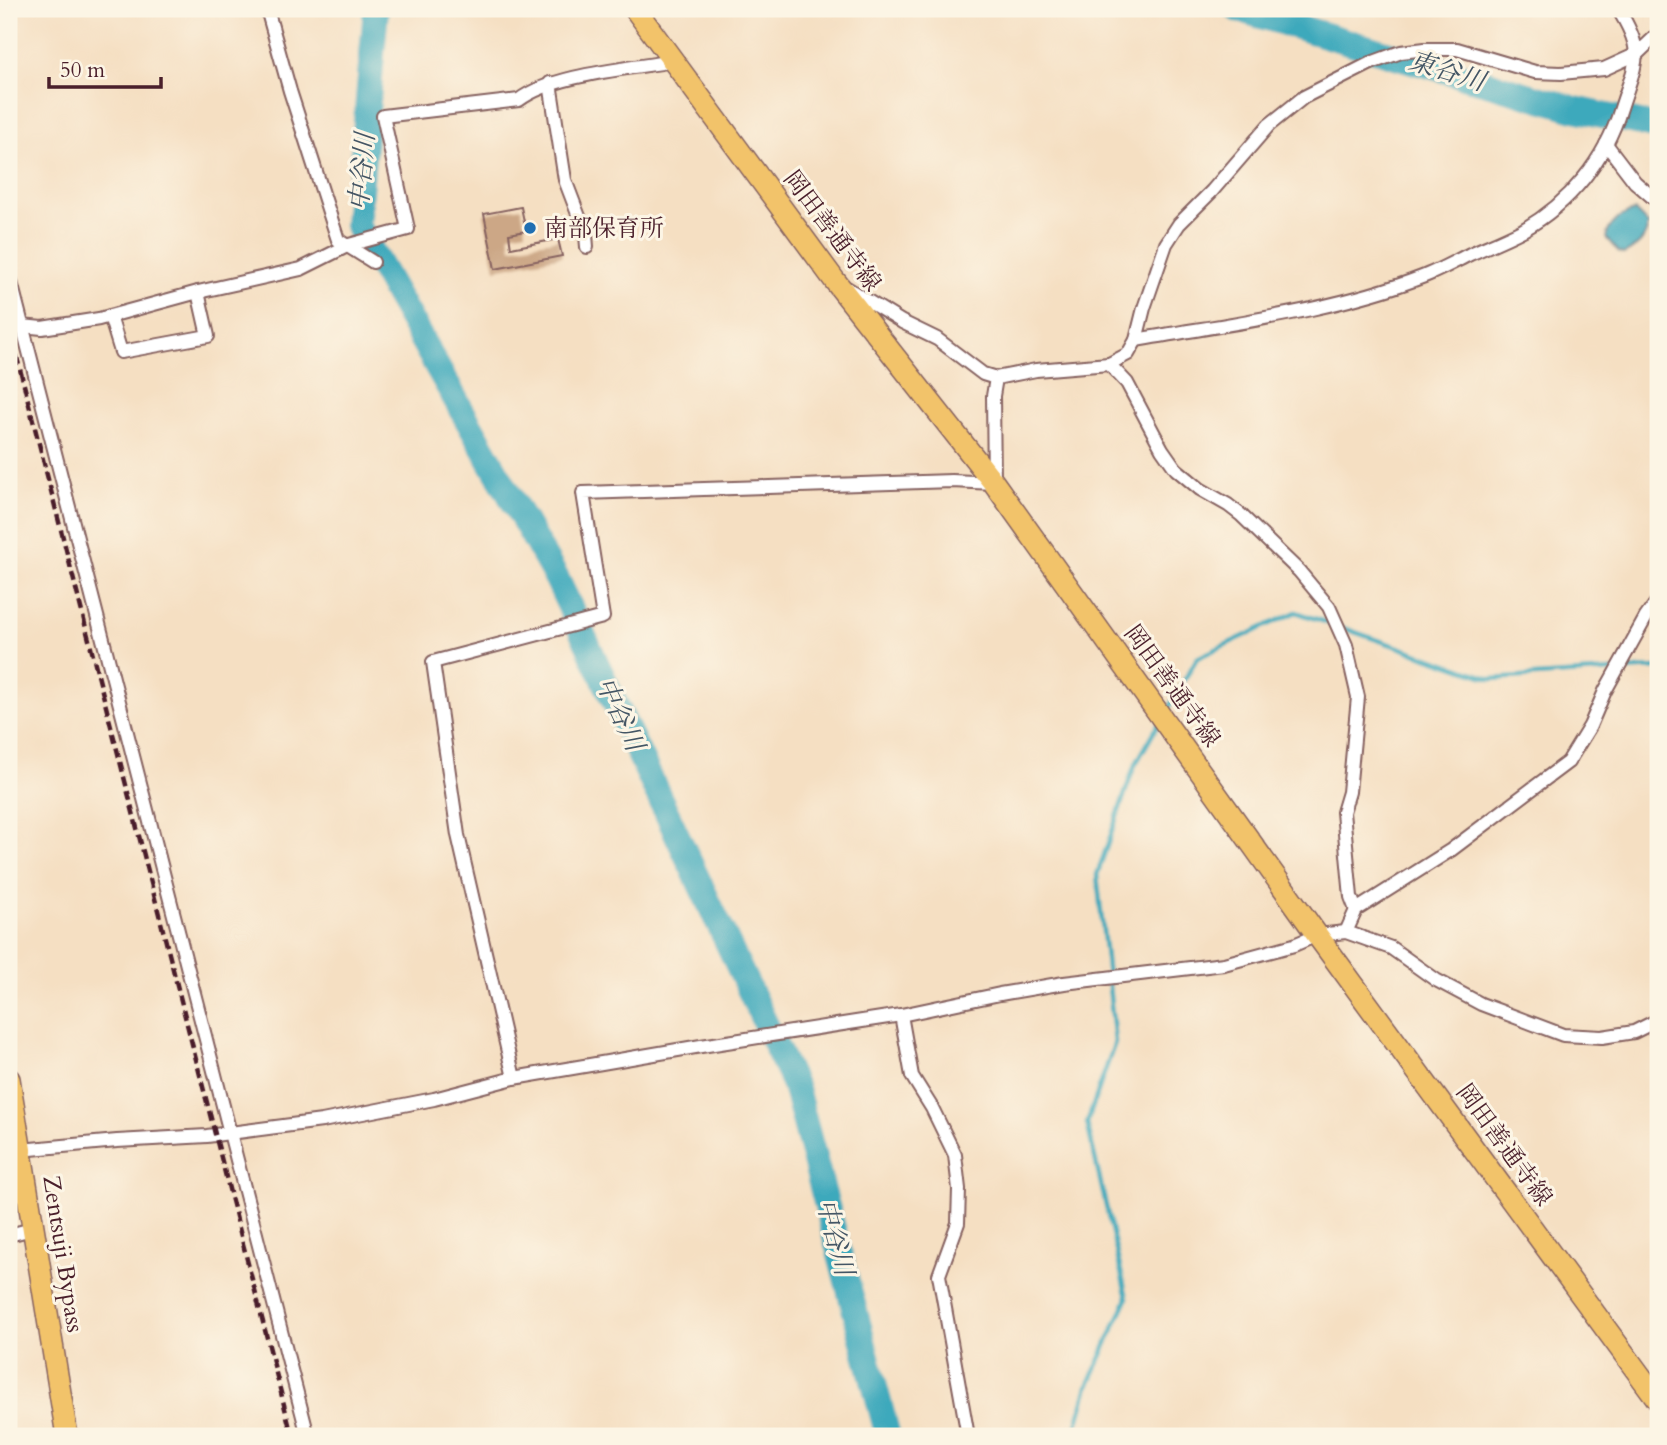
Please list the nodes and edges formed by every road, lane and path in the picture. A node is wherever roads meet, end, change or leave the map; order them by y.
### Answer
1 (267, 9) edge
2 (635, 9) edge
3 (1618, 9) edge
4 (1658, 34) edge
5 (1637, 54) junction
6 (673, 61) junction
7 (550, 83) junction
8 (1606, 144) junction
9 (1658, 202) edge
10 (349, 245) junction
11 (587, 247) dead end
12 (373, 262) dead end
13 (9, 274) edge
14 (835, 281) junction
15 (198, 292) junction
16 (110, 316) junction
17 (9, 322) edge
18 (22, 326) junction
19 (1136, 340) junction
20 (1109, 363) junction
21 (996, 379) junction
22 (994, 483) junction
23 (1658, 600) edge
24 (1356, 910) junction
25 (1346, 932) junction
26 (1317, 935) junction
27 (901, 1015) junction
28 (1658, 1020) edge
29 (514, 1078) junction
30 (9, 1079) edge
31 (230, 1133) junction
32 (20, 1150) junction
33 (32, 1229) junction
34 (9, 1236) edge
35 (1658, 1399) edge
36 (67, 1436) edge
37 (308, 1436) edge
38 (968, 1436) edge

1 - 10 street
2 - 6 main road, 岡田善通寺線
3 - 5 street
4 - 5 street
5 - 8 street
5 - 19 street
6 - 7 street
6 - 14 main road, 岡田善通寺線
7 - 10 street
7 - 11 street
8 - 9 street
8 - 19 street
10 - 12 street
10 - 15 street
13 - 18 street
14 - 21 street
14 - 22 main road, 岡田善通寺線
15 - 16 street
15 - 16 street
16 - 18 street
17 - 18 street
18 - 31 street
19 - 20 street
20 - 21 street
20 - 24 street
21 - 22 street
22 - 26 main road, 岡田善通寺線
22 - 29 street
23 - 24 street
24 - 25 street
25 - 26 street
25 - 28 street
26 - 27 street
26 - 35 main road, 岡田善通寺線
27 - 29 street
27 - 38 street
29 - 31 street
30 - 32 main road, Zentsuji Bypass
31 - 32 street
31 - 37 street
32 - 33 main road, Zentsuji Bypass
33 - 34 street
33 - 36 main road, Zentsuji Bypass

